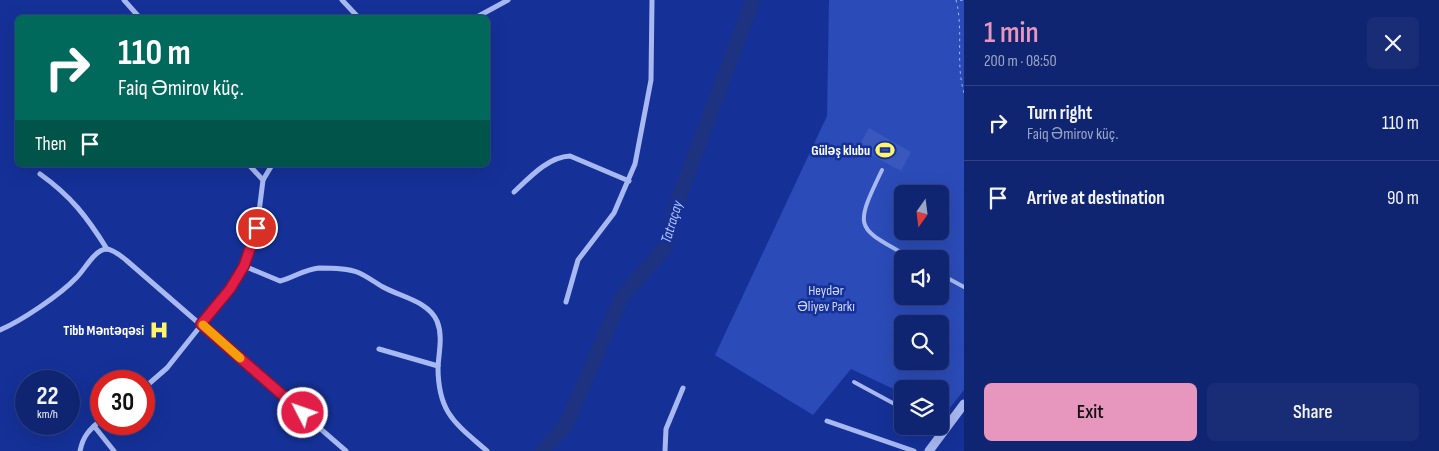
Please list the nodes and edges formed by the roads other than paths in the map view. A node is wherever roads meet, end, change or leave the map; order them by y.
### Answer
1 (124, 0) edge
2 (342, 0) edge
3 (508, 0) edge
4 (652, 0) edge
5 (137, 15) edge
6 (356, 15) edge
7 (480, 15) edge
8 (251, 167) edge
9 (271, 167) edge
10 (882, 170) dead end
11 (40, 174) dead end
12 (263, 180) junction
13 (629, 182) junction
14 (514, 192) dead end
15 (107, 249) junction
16 (897, 250) edge
17 (244, 266) junction
18 (949, 279) edge
19 (964, 287) edge
20 (566, 302) dead end
21 (201, 324) junction
22 (0, 330) edge
23 (379, 349) dead end
24 (438, 366) junction
25 (155, 378) edge
26 (854, 382) dead end
27 (683, 388) dead end
28 (894, 404) edge
29 (964, 404) edge
30 (827, 422) dead end
31 (949, 424) edge
32 (90, 430) edge
33 (101, 435) edge
34 (941, 435) edge
35 (80, 451) edge
36 (114, 451) edge
37 (346, 451) edge
38 (487, 451) edge
39 (665, 451) edge
40 (914, 451) edge
41 (929, 451) edge

1 - 5 street
2 - 6 street
3 - 7 street
4 - 13 street
8 - 12 street
9 - 12 street
10 - 16 lane
11 - 15 street
12 - 17 street
13 - 14 street
13 - 20 street
15 - 21 street
15 - 22 street
17 - 21 street
17 - 24 street
18 - 19 lane
21 - 25 street
21 - 37 street
23 - 24 street
24 - 38 street
26 - 28 lane
27 - 39 street
29 - 31 street
30 - 40 street
32 - 35 street
33 - 36 street
34 - 41 street

